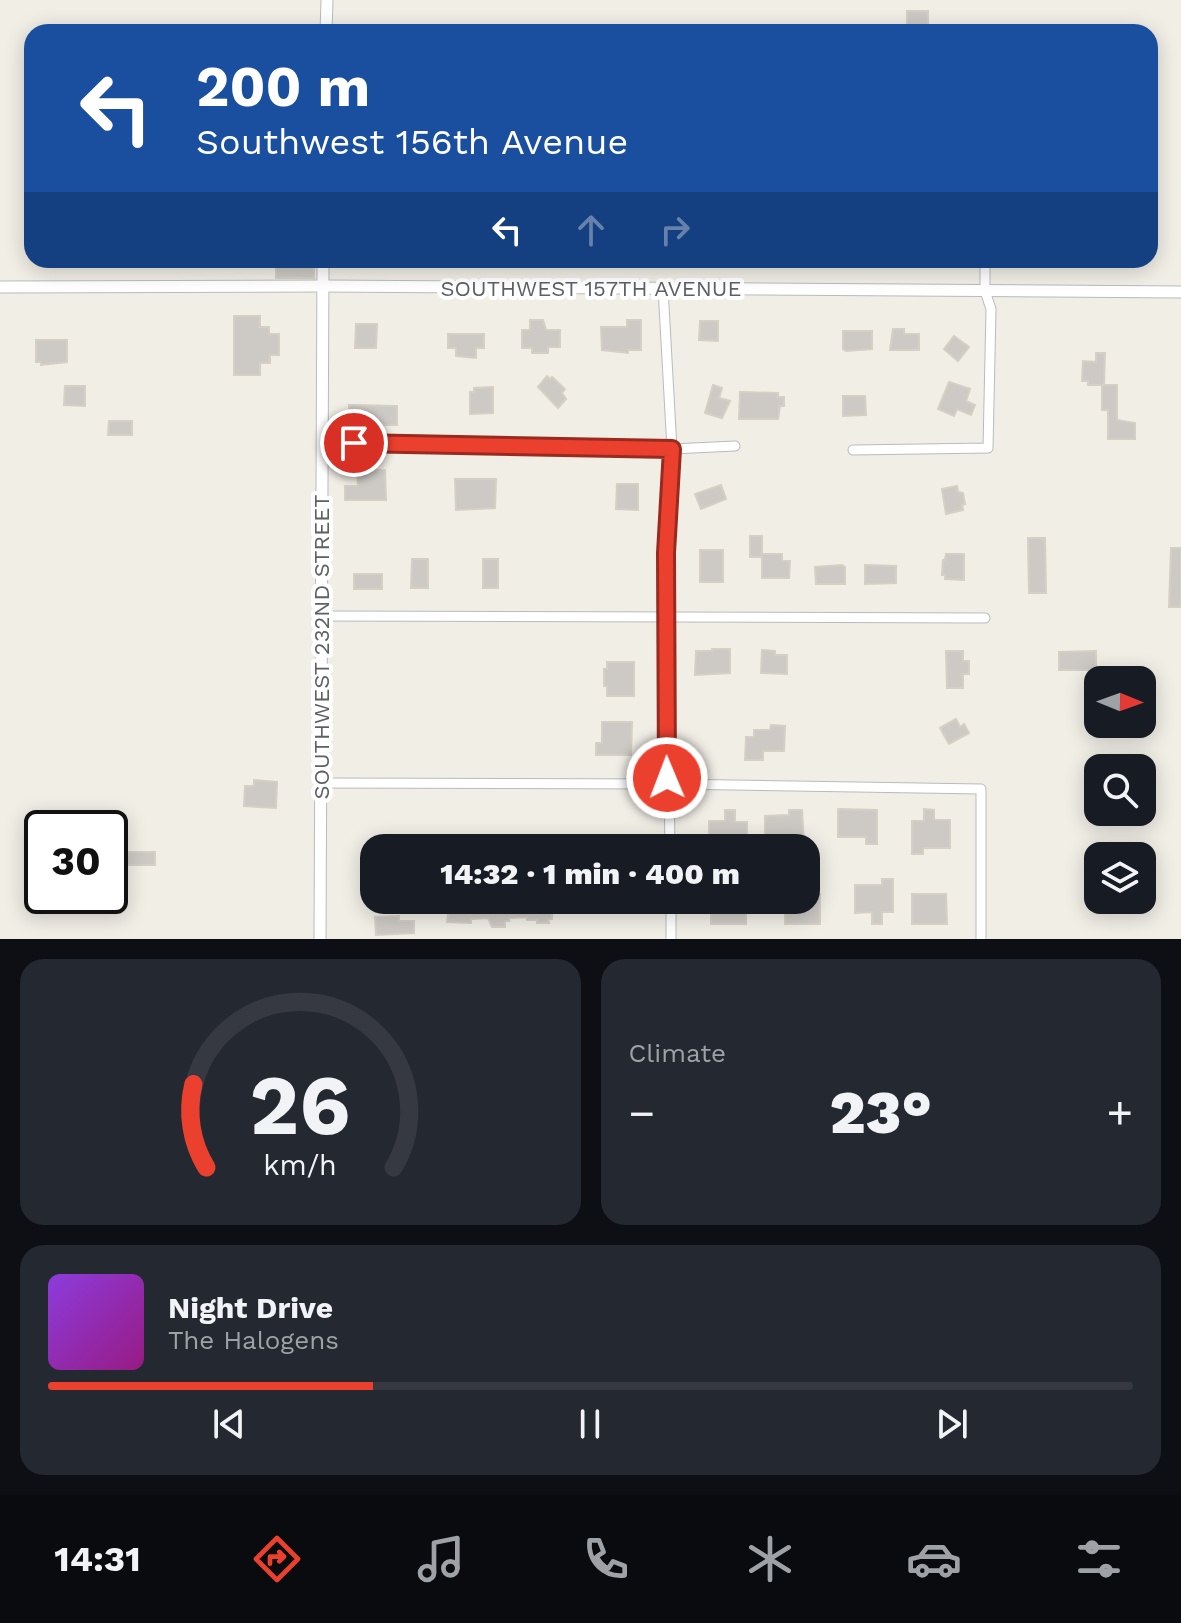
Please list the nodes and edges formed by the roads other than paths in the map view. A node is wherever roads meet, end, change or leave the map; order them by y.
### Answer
1 (327, 0) edge
2 (326, 24) edge
3 (323, 268) edge
4 (985, 268) edge
5 (323, 286) junction
6 (0, 287) edge
7 (663, 288) junction
8 (985, 291) junction
9 (1181, 292) edge
10 (323, 442) junction
11 (735, 446) dead end
12 (672, 449) junction
13 (853, 450) dead end
14 (323, 616) junction
15 (667, 617) junction
16 (985, 618) dead end
17 (320, 783) junction
18 (669, 784) junction
19 (670, 834) edge
20 (671, 914) edge
21 (320, 939) edge
22 (671, 939) edge
23 (981, 939) edge

1 - 2 street
3 - 5 street, SOUTHWEST 232ND STREET
4 - 8 street
5 - 6 street, SOUTHWEST 157TH AVENUE
5 - 7 street, SOUTHWEST 157TH AVENUE
5 - 10 street, SOUTHWEST 232ND STREET
7 - 8 street, SOUTHWEST 157TH AVENUE
7 - 12 street
8 - 9 street, SOUTHWEST 157TH AVENUE
8 - 13 street
10 - 12 street
10 - 14 street, SOUTHWEST 232ND STREET
11 - 12 street
12 - 15 street
14 - 15 street
14 - 17 street, SOUTHWEST 232ND STREET
15 - 16 street
15 - 18 street
17 - 18 street
17 - 21 street, SOUTHWEST 232ND STREET
18 - 19 street
18 - 23 street
20 - 22 street

